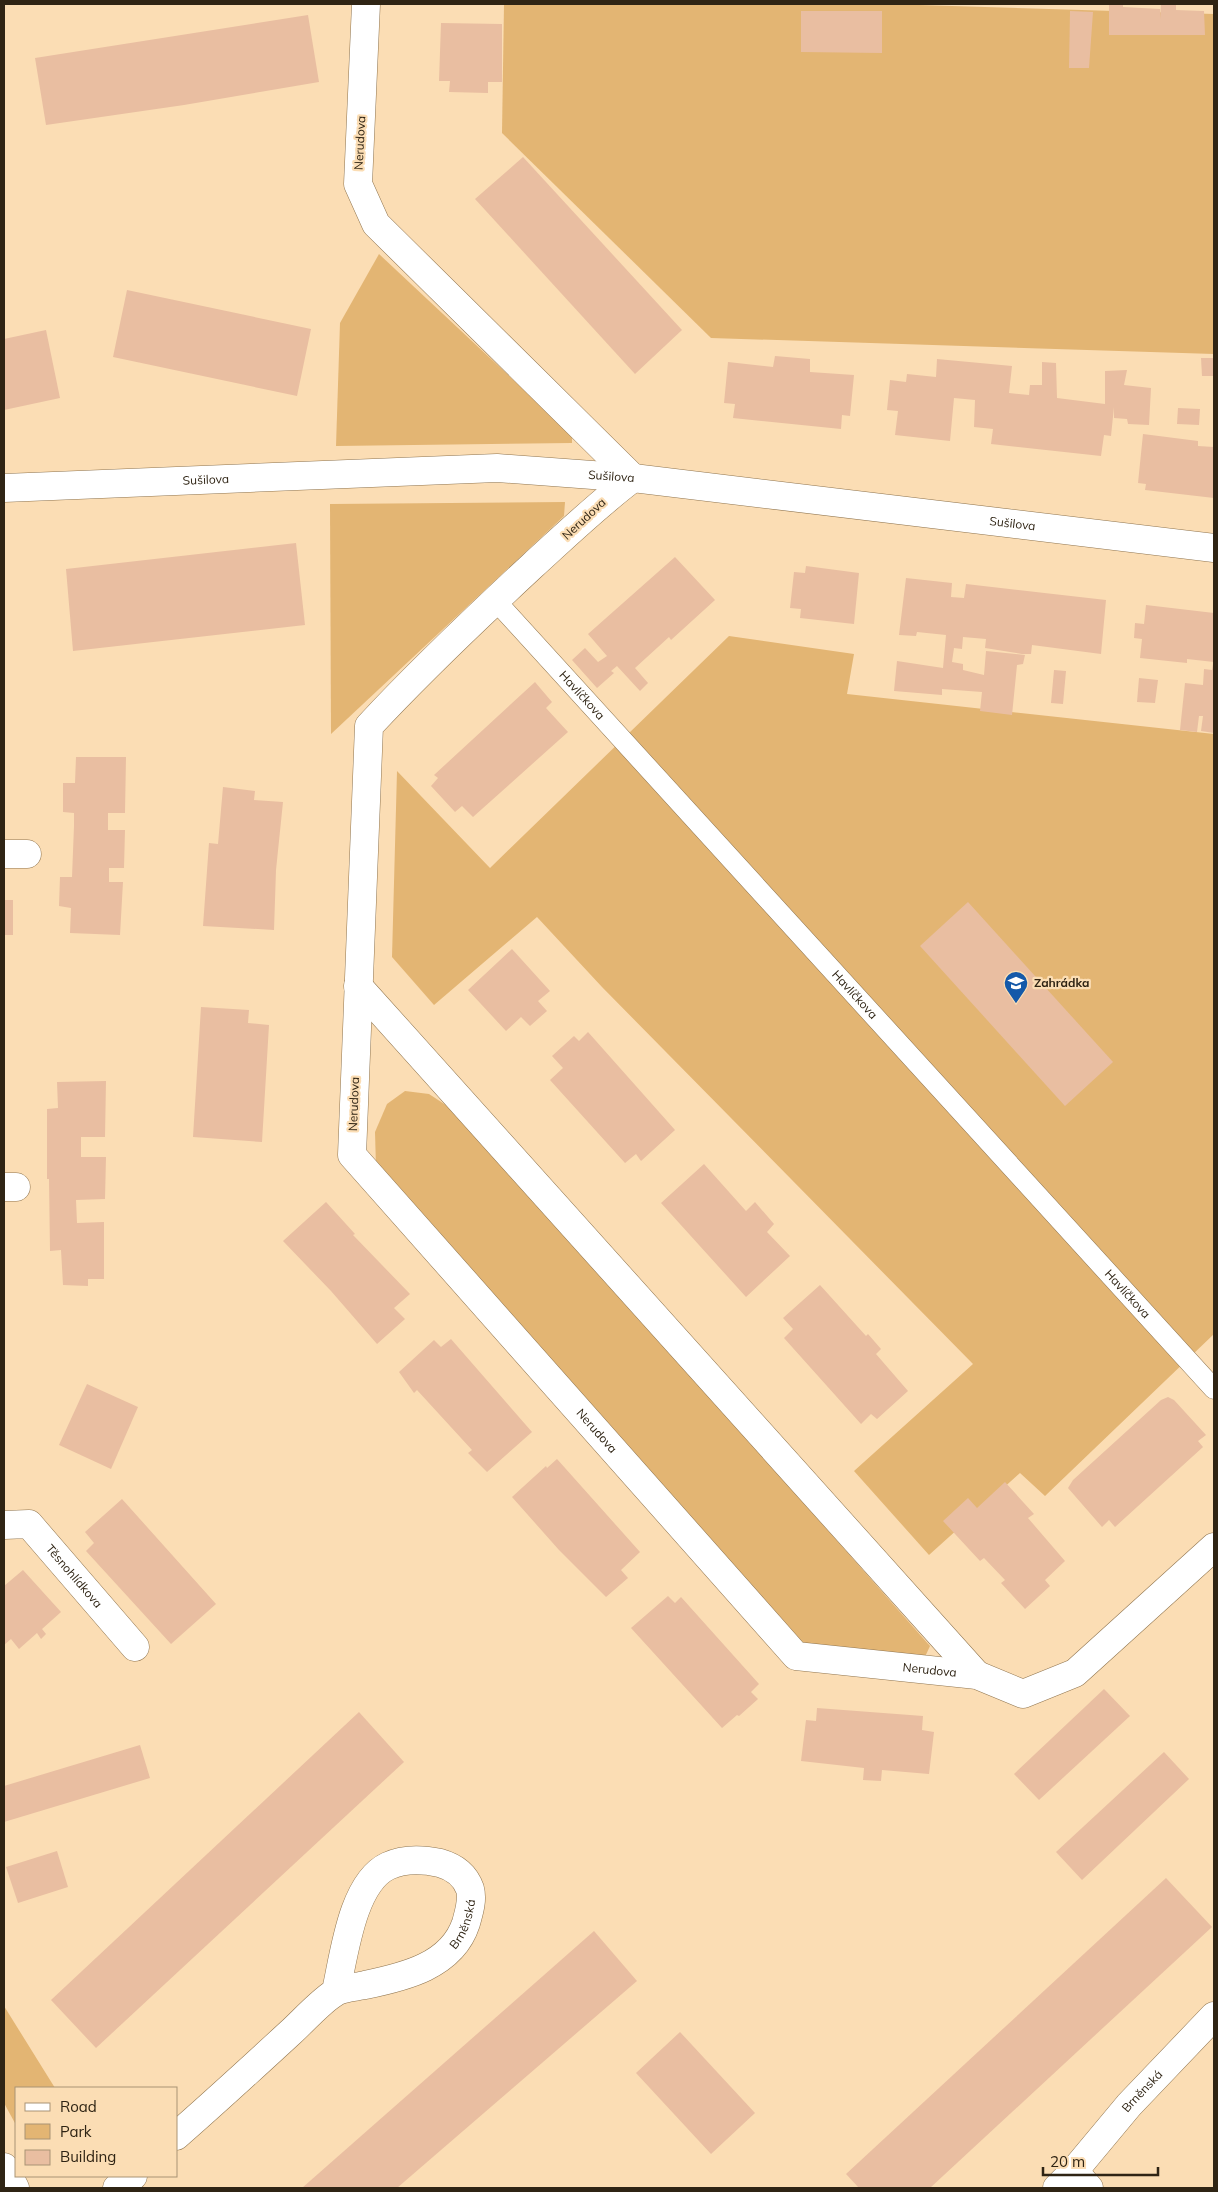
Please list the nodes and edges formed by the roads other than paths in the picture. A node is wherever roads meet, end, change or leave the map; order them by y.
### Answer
1 (366, 4) edge
2 (632, 478) junction
3 (4, 488) edge
4 (1214, 548) edge
5 (495, 600) junction
6 (358, 986) junction
7 (1214, 1389) edge
8 (4, 1525) edge
9 (1214, 1547) edge
10 (135, 1647) dead end
11 (976, 1675) junction
12 (336, 1991) junction
13 (1214, 2016) edge
14 (178, 2134) edge
15 (4, 2167) edge
16 (132, 2177) edge
17 (1073, 2183) edge
18 (15, 2188) edge
19 (117, 2188) edge

1 - 2 street, Nerudova
2 - 3 street, Sušilova
2 - 4 street, Sušilova
2 - 5 street, Nerudova
5 - 6 street, Nerudova
5 - 7 lane, Havlíčkova
6 - 11 street, Nerudova
6 - 11 street, Nerudova
8 - 10 street, Těsnohlídkova
9 - 11 street
12 - 12 street, Brněnská
12 - 14 street
13 - 17 street, Brněnská
15 - 18 street
16 - 19 street

